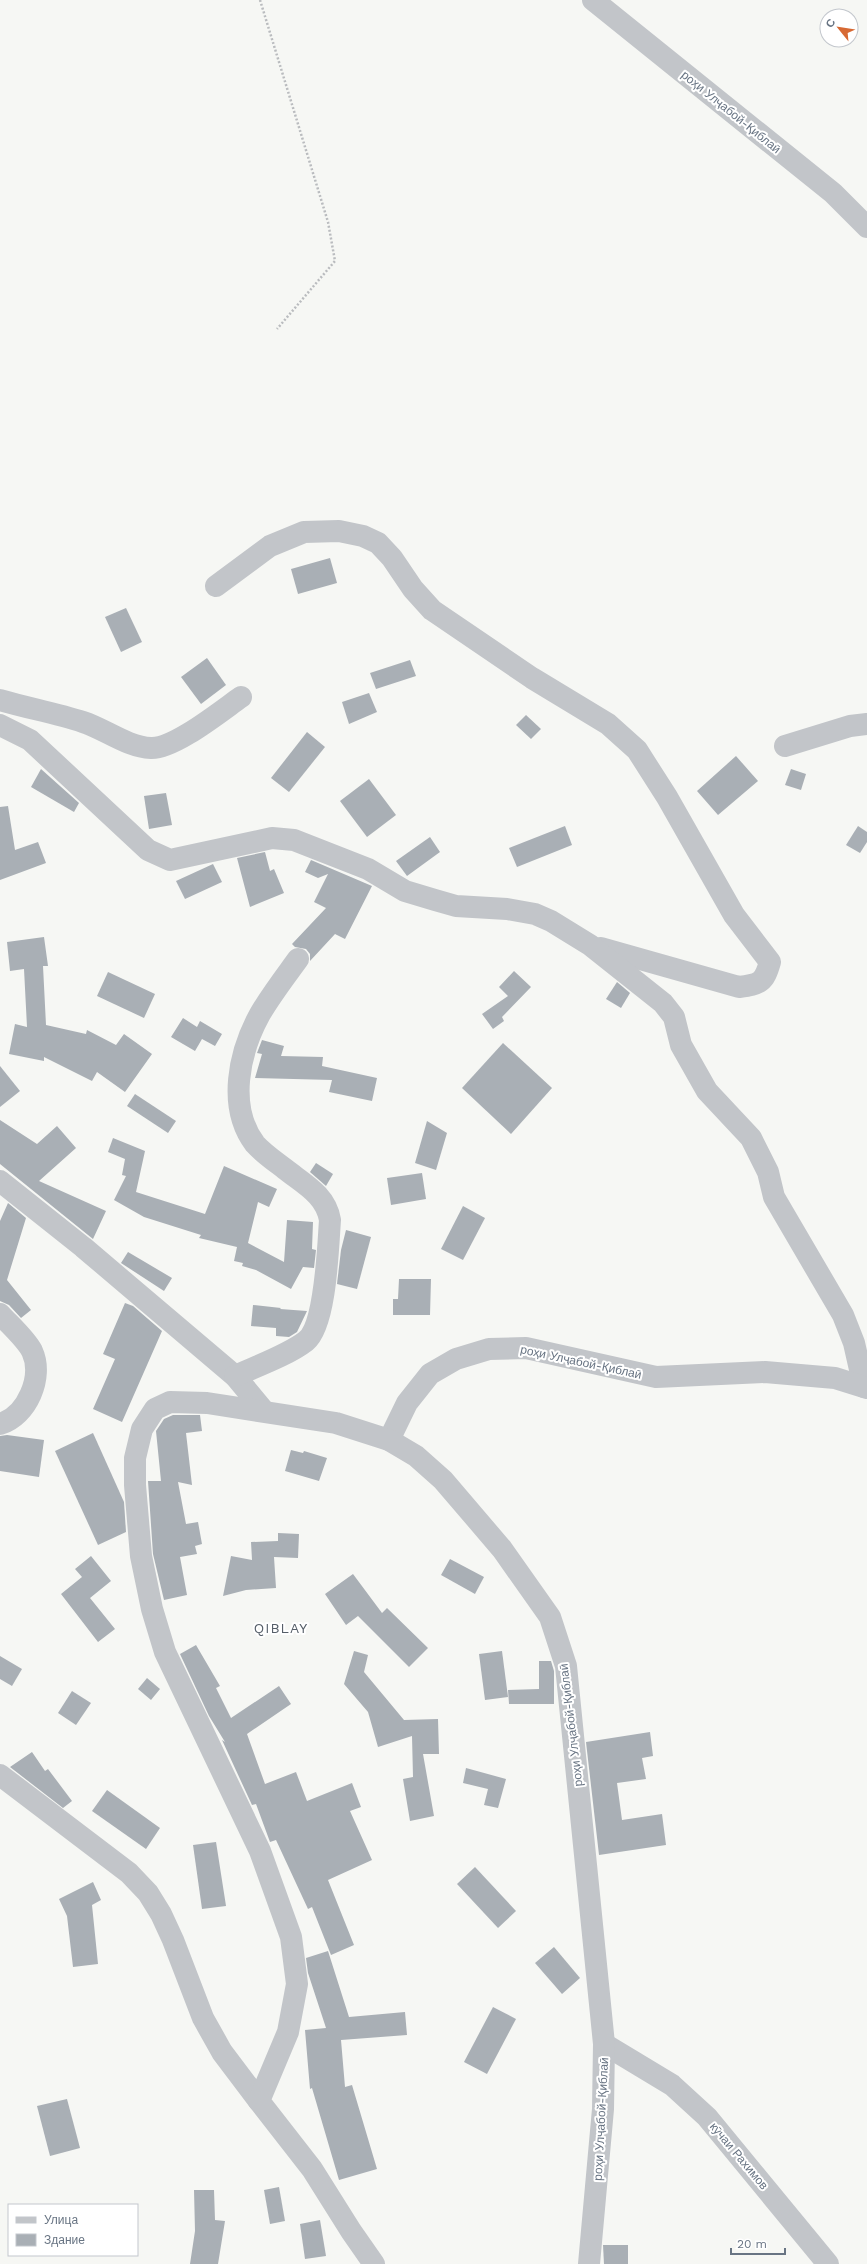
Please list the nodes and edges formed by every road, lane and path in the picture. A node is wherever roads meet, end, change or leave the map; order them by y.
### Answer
1 (260, 0) edge
2 (593, 0) edge
3 (867, 227) edge
4 (277, 329) dead end
5 (216, 586) dead end
6 (240, 698) dead end
7 (0, 700) edge
8 (867, 724) edge
9 (0, 725) edge
10 (785, 746) dead end
11 (590, 945) junction
12 (298, 958) dead end
13 (0, 1182) edge
14 (0, 1314) edge
15 (235, 1376) junction
16 (866, 1388) edge
17 (264, 1411) junction
18 (0, 1424) edge
19 (389, 1440) junction
20 (0, 1775) edge
21 (604, 2044) junction
22 (259, 2101) junction
23 (374, 2264) edge
24 (589, 2264) edge
25 (828, 2264) edge

1 - 4 path
2 - 3 street, роҳи Улҷабой-Қиблаӣ
5 - 11 street
6 - 7 street
8 - 10 street
9 - 11 street
11 - 16 street
12 - 15 street
13 - 15 street
14 - 18 street
15 - 17 street
16 - 19 street, роҳи Улҷабой-Қиблаӣ
17 - 19 street
17 - 22 street
19 - 21 street, роҳи Улҷабой-Қиблаӣ
20 - 22 street
21 - 24 street, роҳи Улҷабой-Қиблаӣ
21 - 25 street, кӯчаи Рахимов
22 - 23 street

